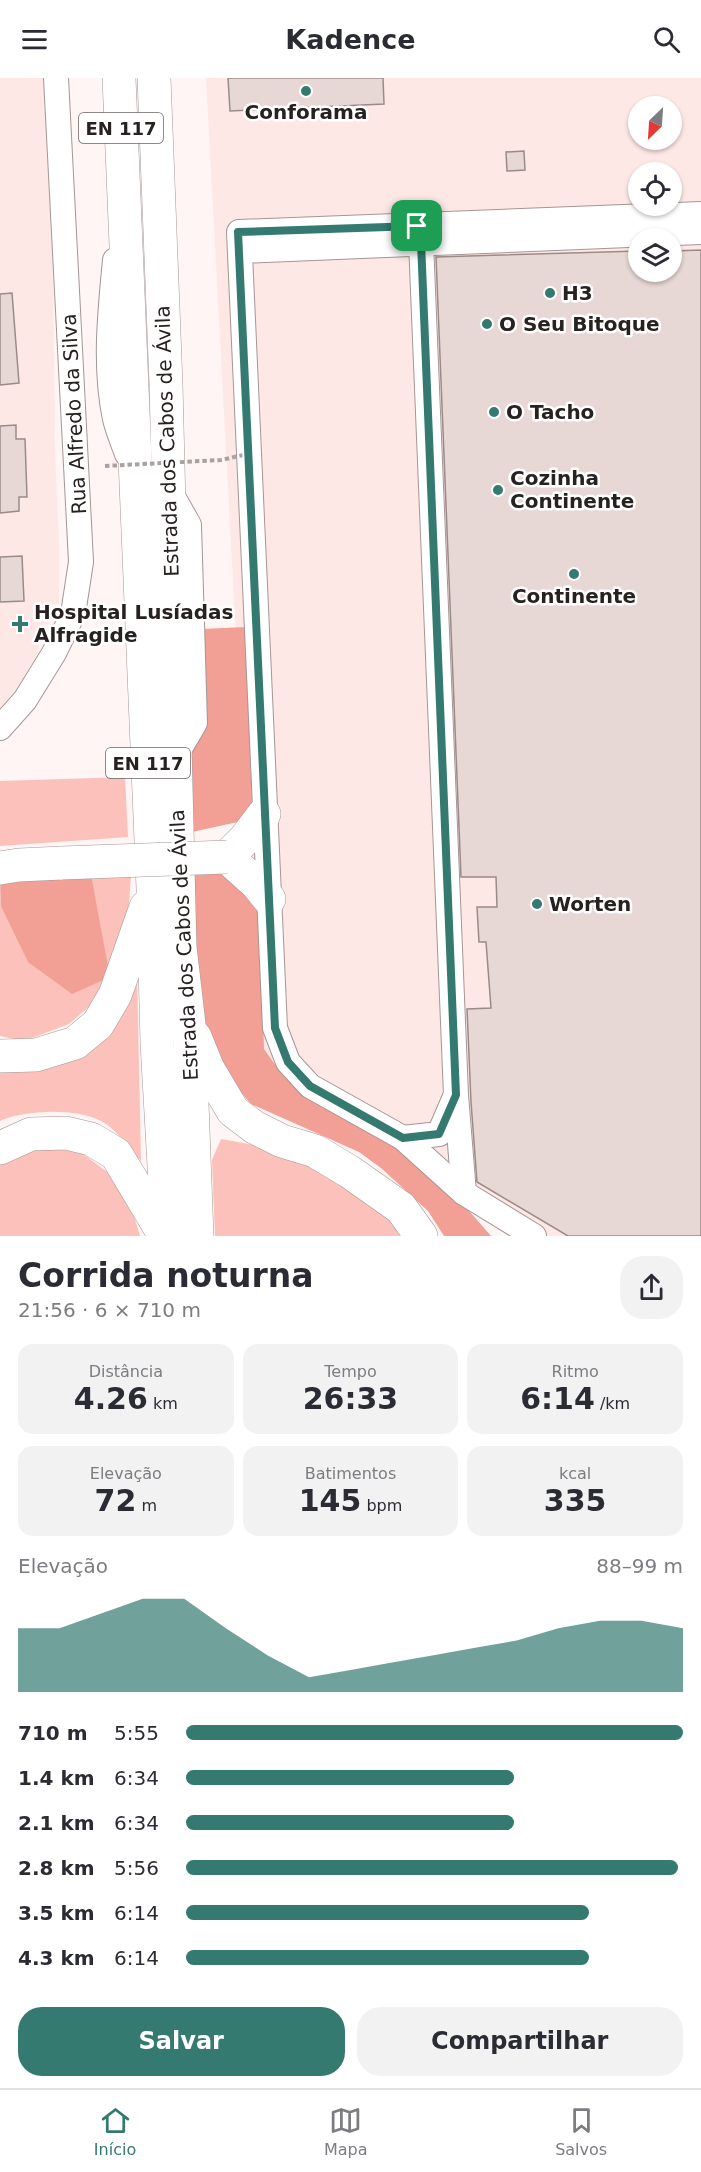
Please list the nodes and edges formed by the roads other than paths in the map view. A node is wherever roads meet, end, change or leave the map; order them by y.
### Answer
1 (56, 78) edge
2 (119, 78) edge
3 (154, 78) edge
4 (701, 214) edge
5 (701, 232) edge
6 (419, 234) junction
7 (0, 728) edge
8 (264, 814) junction
9 (227, 857) junction
10 (0, 868) edge
11 (153, 888) junction
12 (269, 899) junction
13 (189, 1024) junction
14 (0, 1056) edge
15 (456, 1095) junction
16 (403, 1138) junction
17 (0, 1148) edge
18 (464, 1193) junction
19 (166, 1236) edge
20 (197, 1236) edge
21 (421, 1236) edge
22 (534, 1236) edge

1 - 7 street, Rua Alfredo da Silva
2 - 11 highway, Estrada dos Cabos de Ávila / EN 117
3 - 13 highway, Estrada dos Cabos de Ávila / EN 117
4 - 6 street
5 - 6 street
6 - 8 street
6 - 15 street
8 - 9 highway
8 - 12 street
9 - 10 highway, bridge
9 - 12 highway
11 - 14 highway
11 - 19 highway, Estrada dos Cabos de Ávila / EN 117
12 - 16 street
13 - 20 highway, Estrada dos Cabos de Ávila / EN 117
13 - 21 highway
15 - 16 street
15 - 18 street
16 - 18 street
17 - 19 highway
18 - 22 street

